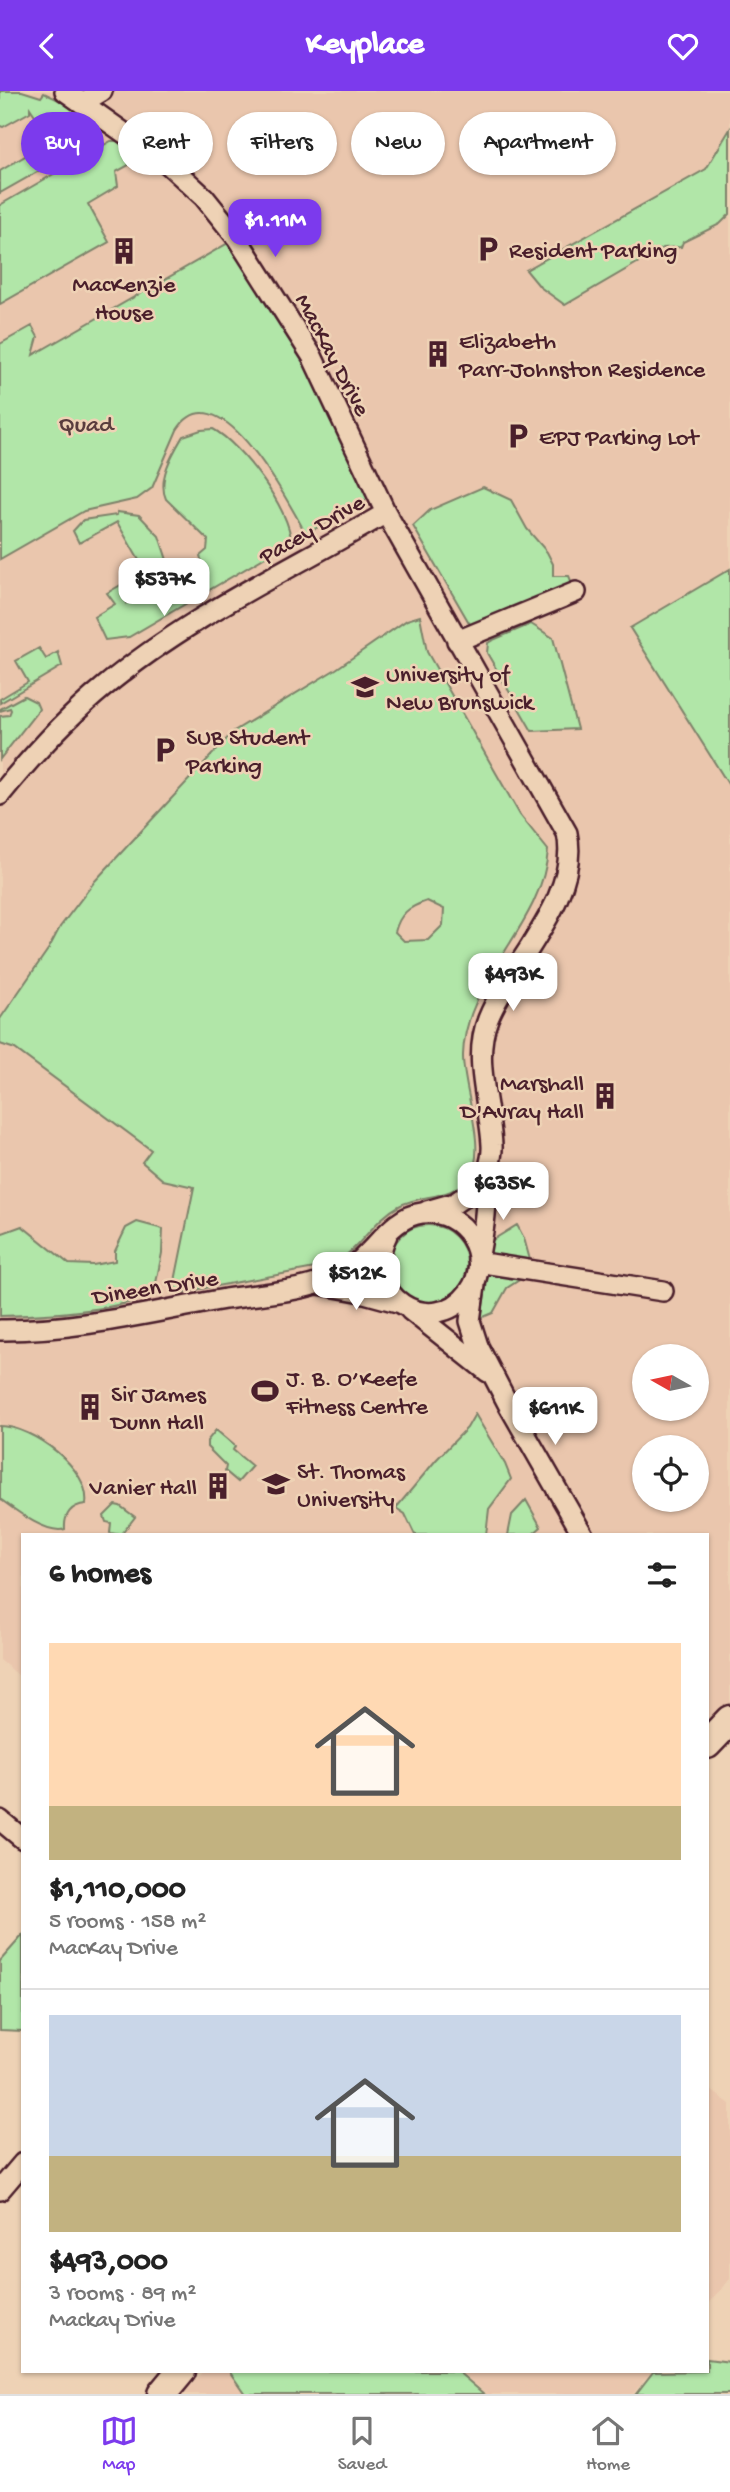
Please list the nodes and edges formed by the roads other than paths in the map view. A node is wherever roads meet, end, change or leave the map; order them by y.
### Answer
1 (65, 91) edge
2 (102, 91) edge
3 (82, 103) junction
4 (386, 513) junction
5 (576, 592) dead end
6 (457, 641) junction
7 (0, 795) edge
8 (485, 1182) junction
9 (421, 1213) junction
10 (387, 1235) junction
11 (482, 1267) junction
12 (317, 1284) junction
13 (663, 1291) dead end
14 (403, 1305) junction
15 (0, 1330) edge
16 (494, 1377) junction
17 (582, 1533) edge
18 (0, 1820) edge
19 (21, 1837) edge
20 (21, 2165) edge
21 (0, 2190) edge
22 (179, 2373) edge
23 (162, 2394) edge

1 - 3 street, MacKay Drive
2 - 3 street
3 - 4 street, MacKay Drive
4 - 6 street
4 - 7 street, Pacey Drive
5 - 6 street
6 - 8 street
8 - 9 street
8 - 11 street
9 - 10 street
9 - 11 street
10 - 12 street
10 - 14 street
11 - 13 street
11 - 14 street
11 - 16 street
12 - 14 street
12 - 15 street, Dineen Drive
14 - 16 street
16 - 17 street
18 - 19 street
20 - 21 street
22 - 23 street

